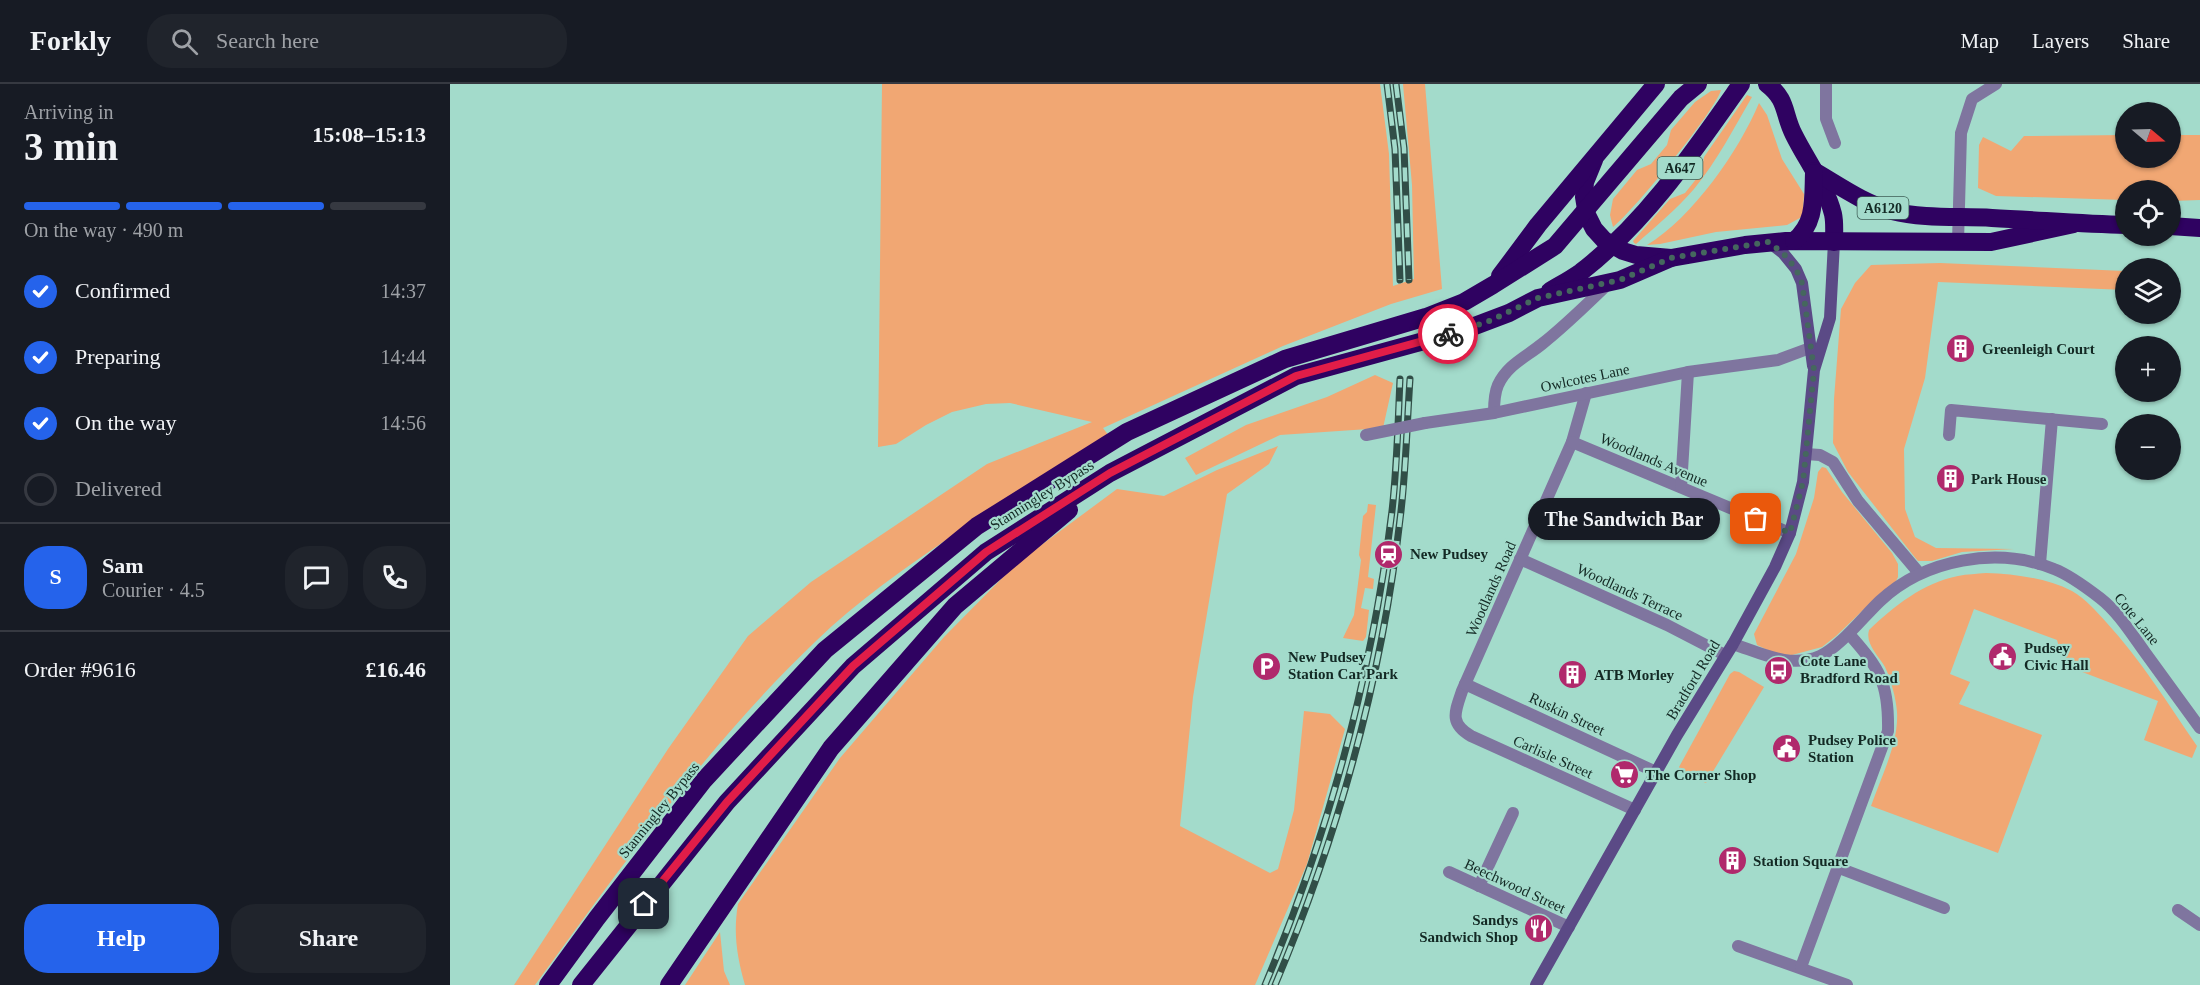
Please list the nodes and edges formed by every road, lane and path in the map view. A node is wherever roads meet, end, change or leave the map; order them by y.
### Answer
1 (1656, 84) edge
2 (1698, 84) edge
3 (1741, 84) edge
4 (1767, 84) edge
5 (1786, 84) edge
6 (1826, 84) edge
7 (1996, 84) edge
8 (1784, 104) junction
9 (1834, 143) dead end
10 (1594, 160) junction
11 (1814, 171) junction
12 (1586, 210) junction
13 (1959, 216) junction
14 (2074, 224) junction
15 (2115, 225) edge
16 (2181, 227) edge
17 (2200, 228) edge
18 (1794, 241) junction
19 (1768, 242) junction
20 (1834, 242) junction
21 (1958, 242) junction
22 (1611, 245) junction
23 (1671, 258) junction
24 (1609, 282) junction
25 (1493, 285) junction
26 (1538, 298) junction
27 (1810, 348) junction
28 (1814, 370) junction
29 (1688, 372) junction
30 (1586, 393) junction
31 (1494, 413) junction
32 (2052, 419) junction
33 (2102, 424) dead end
34 (1191, 431) junction
35 (1366, 435) dead end
36 (1949, 435) dead end
37 (1572, 442) junction
38 (1806, 454) junction
39 (1682, 488) junction
40 (1790, 533) junction
41 (1520, 559) junction
42 (2040, 564) junction
43 (1919, 573) junction
44 (1849, 634) junction
45 (1732, 644) junction
46 (1725, 655) junction
47 (1465, 684) junction
48 (2200, 728) edge
49 (1460, 730) joint
50 (1656, 772) junction
51 (1635, 810) junction
52 (1513, 813) dead end
53 (1839, 868) junction
54 (1449, 872) dead end
55 (1479, 886) junction
56 (1944, 908) dead end
57 (2178, 910) dead end
58 (2200, 925) edge
59 (1569, 927) junction
60 (1738, 946) dead end
61 (1802, 968) junction
62 (548, 985) edge
63 (581, 985) edge
64 (669, 985) edge
65 (1536, 985) edge
66 (1847, 985) edge

1 - 10 highway
2 - 12 highway, Stanningley Bypass
3 - 22 highway, A647
4 - 8 highway
5 - 8 highway
6 - 9 street
7 - 13 street
8 - 11 highway
10 - 12 highway
10 - 25 highway
11 - 13 highway, A6120
11 - 18 highway
11 - 20 highway
12 - 22 highway
12 - 25 highway, Stanningley Bypass
13 - 14 highway, A6120
13 - 21 street
14 - 15 highway, A6120
14 - 21 highway, A6120
16 - 17 highway
18 - 19 highway
18 - 20 highway
19 - 23 highway
19 - 27 main road, Bradford Road
20 - 21 highway, A6120
20 - 28 main road, Bradford Road
22 - 23 highway
22 - 26 highway, A647
23 - 24 highway, Stanningley Bypass / A647
24 - 26 highway, Stanningley Bypass / A647
24 - 31 street
25 - 62 highway, Stanningley Bypass
26 - 34 highway, Stanningley Bypass / A647
27 - 28 main road, Bradford Road
27 - 29 street, Owlcotes Lane
28 - 38 main road, Bradford Road
29 - 30 street, Owlcotes Lane
29 - 39 street
30 - 31 street, Owlcotes Lane
30 - 37 street, Woodlands Road
31 - 35 street, Owlcotes Lane, bridge
32 - 33 street
32 - 36 street
32 - 42 street
34 - 63 highway, Stanningley Bypass / A647
34 - 64 highway
37 - 39 street, Woodlands Avenue
37 - 41 street, Woodlands Road
38 - 40 main road, Bradford Road
38 - 43 street
39 - 40 street, Woodlands Avenue
40 - 45 main road, Bradford Road
41 - 46 street, Woodlands Terrace
41 - 47 street, Woodlands Road
42 - 43 street, Cote Lane
42 - 48 street, Cote Lane
43 - 44 street, Cote Lane
44 - 45 street, Cote Lane
44 - 53 street
45 - 46 main road, Bradford Road
46 - 50 main road, Bradford Road
47 - 49 street, Woodlands Road
47 - 50 street, Ruskin Street
49 - 51 street, Carlisle Street
50 - 51 main road, Bradford Road
51 - 59 main road, Bradford Road
52 - 55 street
53 - 56 street
53 - 61 street
54 - 55 street, Beechwood Street
55 - 59 street, Beechwood Street
57 - 58 street
59 - 65 main road, Bradford Road
60 - 61 street
61 - 66 street

